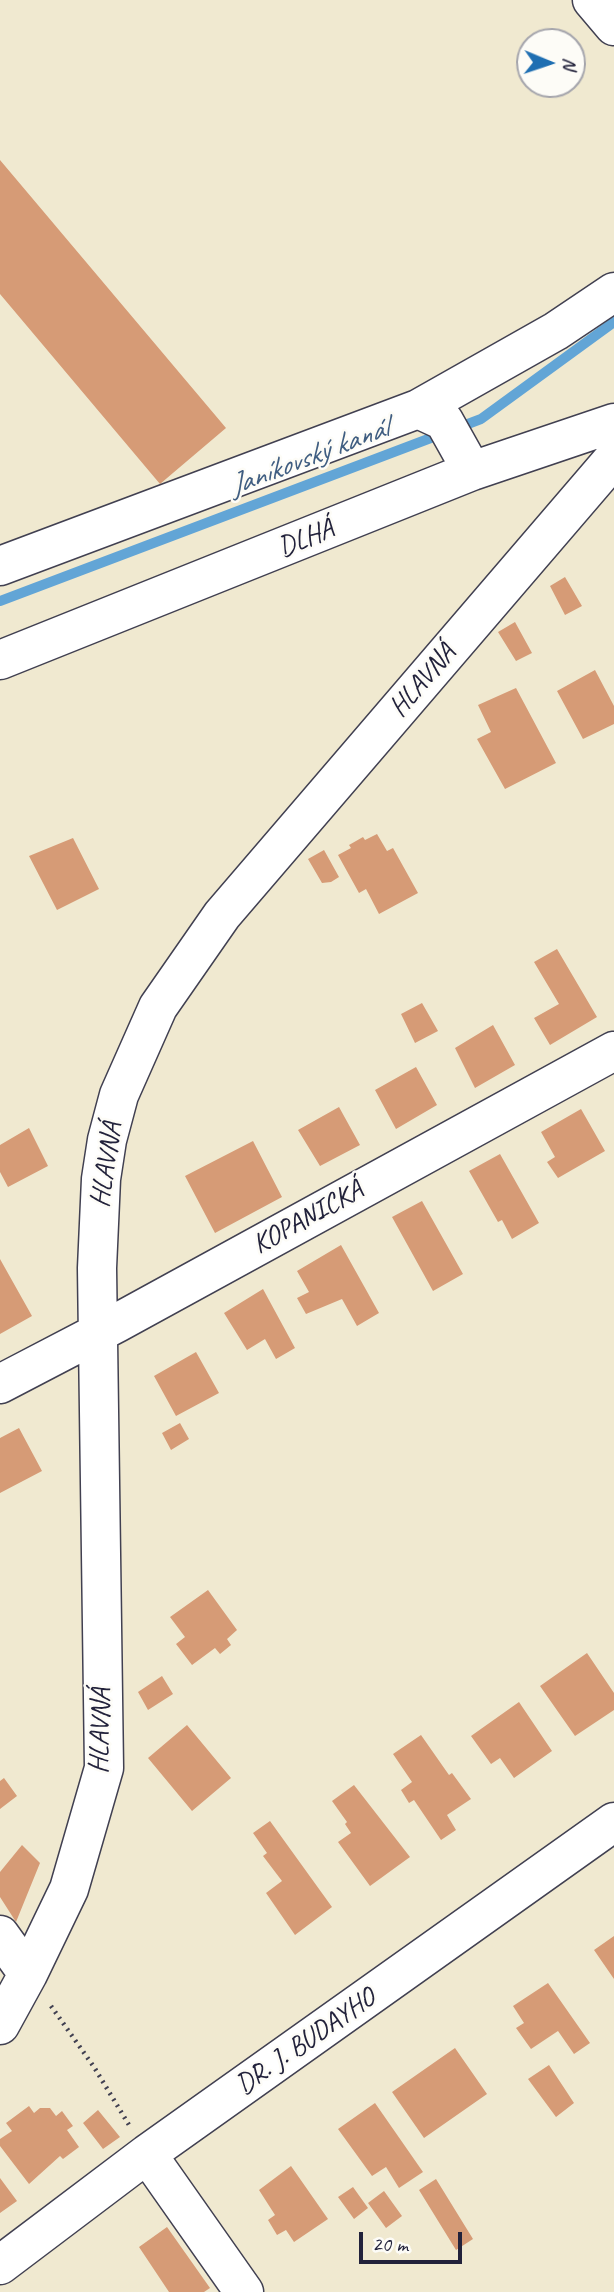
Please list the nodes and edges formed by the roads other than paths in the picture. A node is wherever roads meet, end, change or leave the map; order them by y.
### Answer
1 (592, 0) edge
2 (614, 26) edge
3 (614, 292) edge
4 (614, 423) edge
5 (447, 436) junction
6 (614, 458) edge
7 (0, 566) edge
8 (0, 660) edge
9 (614, 1051) edge
10 (98, 1332) junction
11 (0, 1384) edge
12 (614, 1822) edge
13 (0, 1935) edge
14 (28, 1974) junction
15 (0, 2025) edge
16 (147, 2154) junction
17 (0, 2265) edge
18 (244, 2292) edge

1 - 2 street
3 - 5 street
4 - 5 street, DLHÁ
5 - 7 street
5 - 8 street, DLHÁ
6 - 10 street, HLAVNÁ
9 - 10 street, KOPANICKÁ
10 - 11 street, KOPANICKÁ
10 - 14 street, HLAVNÁ
12 - 16 street, DR. J. BUDAYHO
13 - 14 street
14 - 15 street, HLAVNÁ
16 - 17 street, DR. J. BUDAYHO
16 - 18 street

